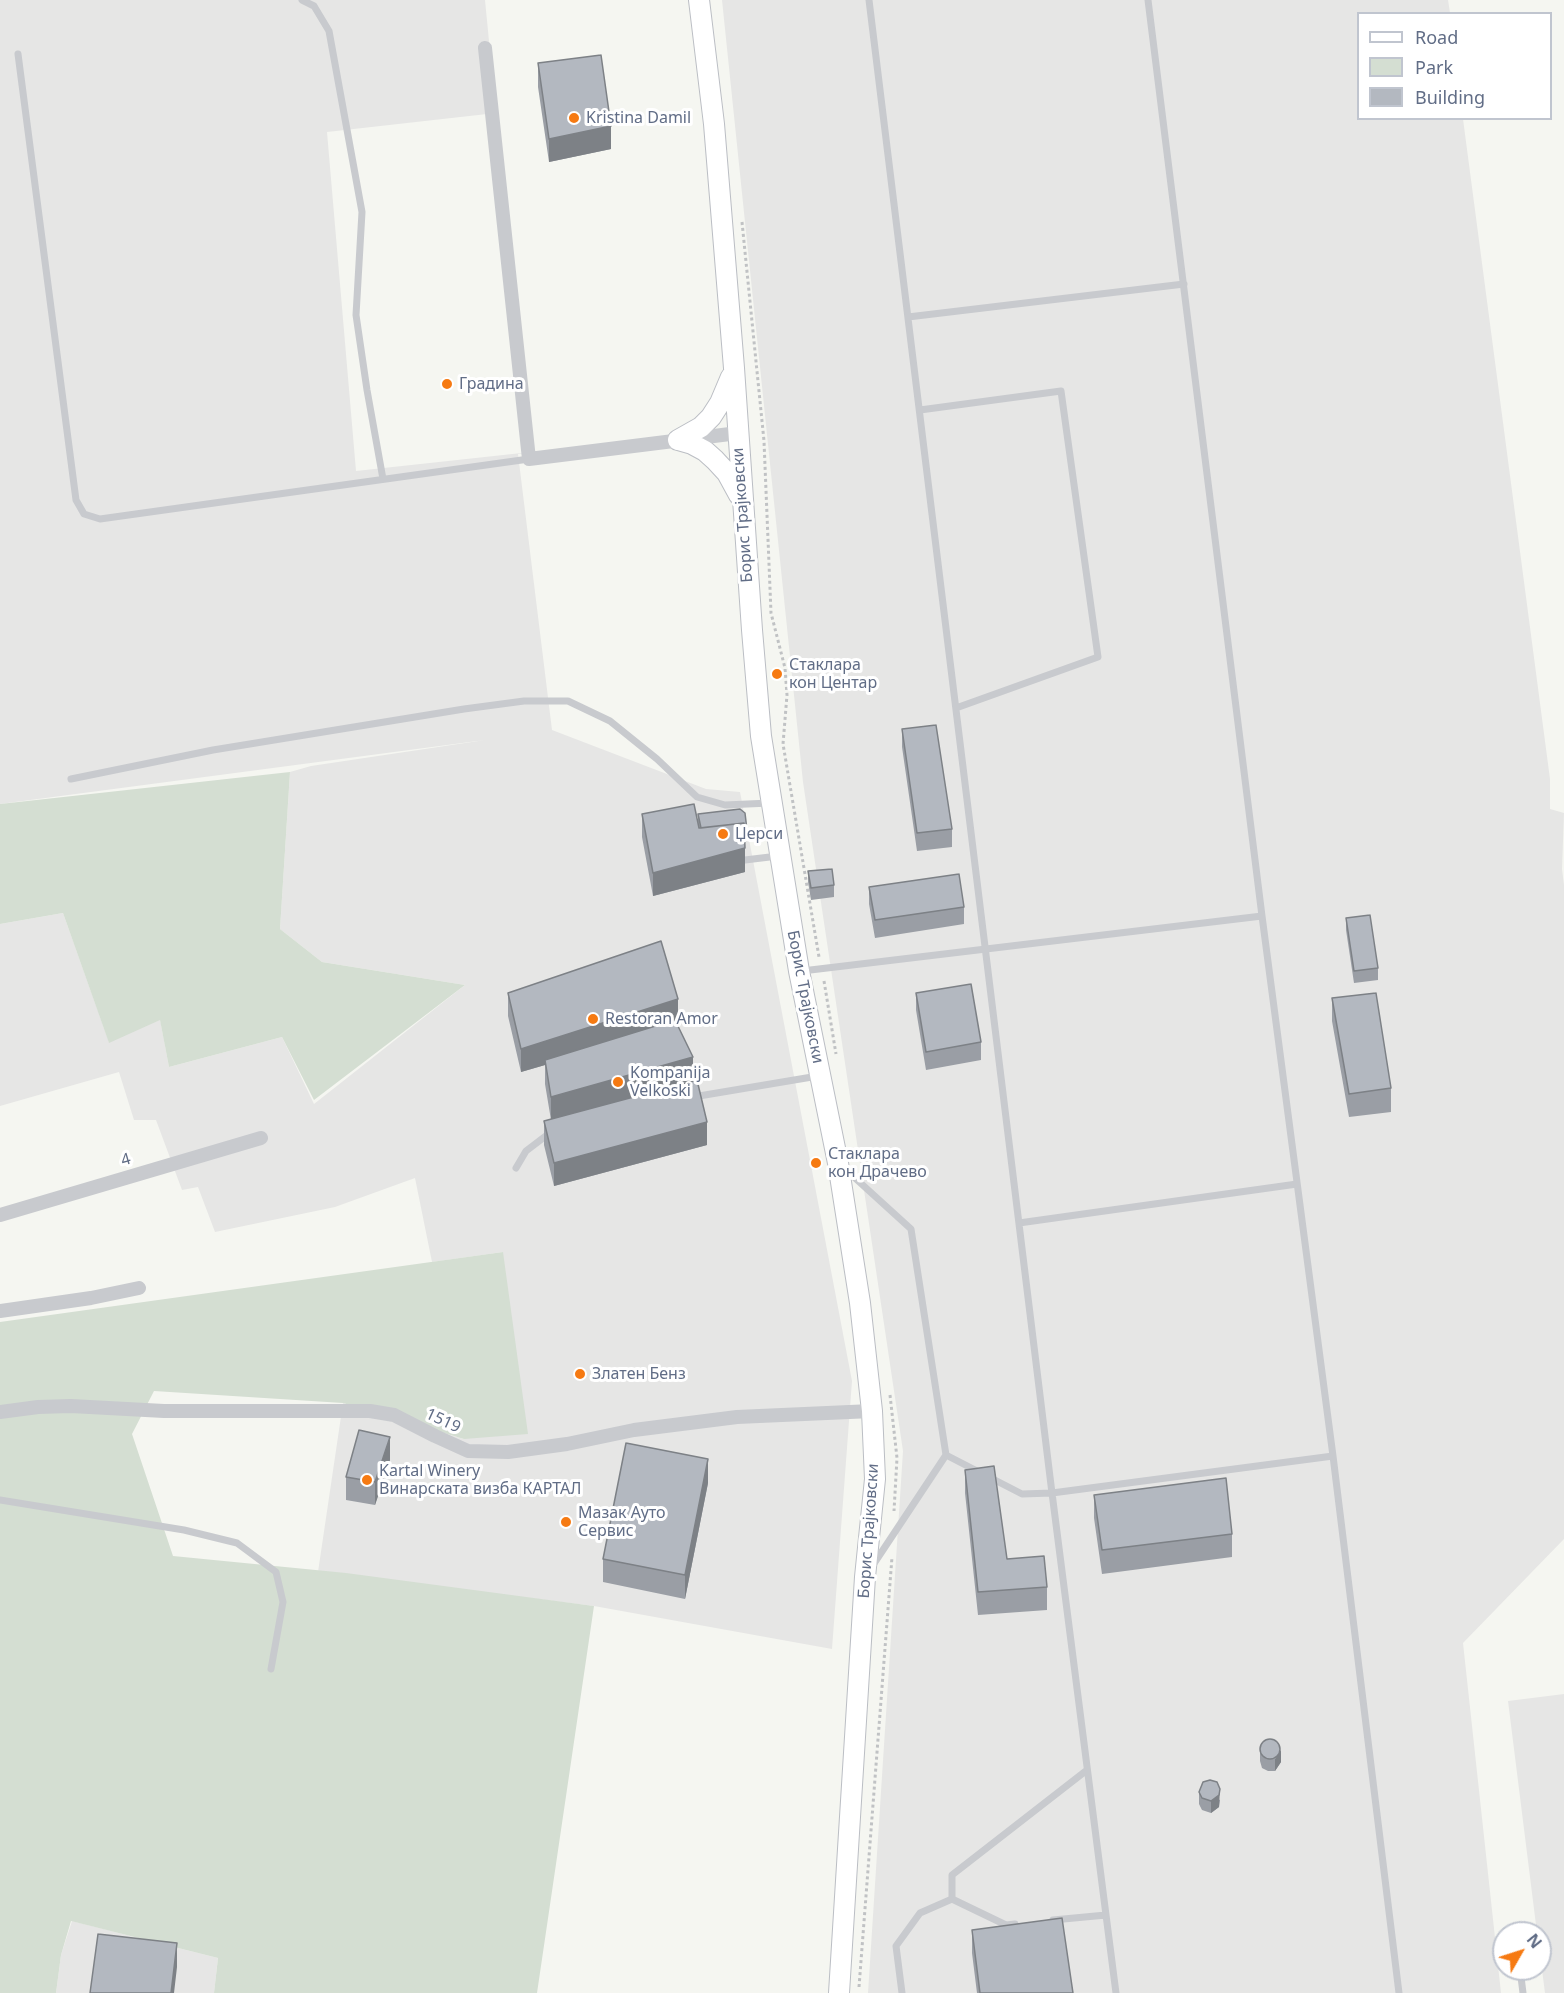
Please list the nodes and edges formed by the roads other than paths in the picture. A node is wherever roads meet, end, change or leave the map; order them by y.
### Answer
1 (302, 0) edge
2 (699, 0) edge
3 (869, 0) edge
4 (1148, 0) edge
5 (485, 48) dead end
6 (18, 54) dead end
7 (1184, 284) junction
8 (908, 317) junction
9 (734, 368) junction
10 (920, 410) junction
11 (738, 433) junction
12 (678, 440) junction
13 (529, 459) junction
14 (383, 479) junction
15 (742, 500) junction
16 (956, 708) junction
17 (71, 779) dead end
18 (697, 797) junction
19 (773, 803) junction
20 (694, 807) edge
21 (781, 856) junction
22 (745, 860) edge
23 (1262, 916) junction
24 (986, 949) junction
25 (800, 971) junction
26 (820, 1075) junction
27 (679, 1100) edge
28 (555, 1129) edge
29 (261, 1138) dead end
30 (838, 1163) junction
31 (516, 1168) dead end
32 (1297, 1184) junction
33 (0, 1215) edge
34 (1019, 1223) junction
35 (139, 1288) dead end
36 (0, 1311) edge
37 (0, 1412) edge
38 (872, 1412) junction
39 (946, 1455) junction
40 (1333, 1456) junction
41 (1052, 1493) junction
42 (0, 1500) edge
43 (865, 1577) junction
44 (271, 1669) dead end
45 (1087, 1770) junction
46 (952, 1899) junction
47 (1106, 1915) junction
48 (1040, 1922) edge
49 (1029, 1923) edge
50 (840, 1993) edge
51 (902, 1993) edge
52 (1116, 1993) edge
53 (1399, 1993) edge

1 - 14 lane
2 - 9 main road, Борис Трајковски
3 - 8 lane
4 - 7 lane
5 - 13 street
6 - 14 lane
7 - 8 lane
7 - 23 lane
8 - 10 lane
9 - 11 main road, Борис Трајковски
9 - 12 main road
10 - 16 lane
10 - 16 lane
11 - 12 street
11 - 15 main road, Борис Трајковски
12 - 13 street
12 - 15 main road
13 - 14 lane
15 - 19 main road, Борис Трајковски
16 - 24 lane
17 - 18 lane
18 - 19 lane
18 - 20 lane
19 - 21 main road, Борис Трајковски
21 - 22 lane
21 - 25 main road, Борис Трајковски
23 - 24 lane
23 - 32 lane
24 - 25 lane
24 - 34 lane
25 - 26 main road, Борис Трајковски
26 - 27 lane
26 - 30 main road, Борис Трајковски
28 - 31 lane
29 - 33 street, 4
30 - 38 main road, Борис Трајковски
30 - 39 lane
32 - 34 lane
32 - 40 lane
34 - 41 lane
35 - 36 street
37 - 38 street, 1519
38 - 43 main road, Борис Трајковски
39 - 41 lane
39 - 43 lane
40 - 41 lane
40 - 53 lane
41 - 45 lane
42 - 44 lane
43 - 50 main road, Борис Трајковски
45 - 46 lane
45 - 47 lane
46 - 49 lane
46 - 51 lane
47 - 48 lane
47 - 52 lane

